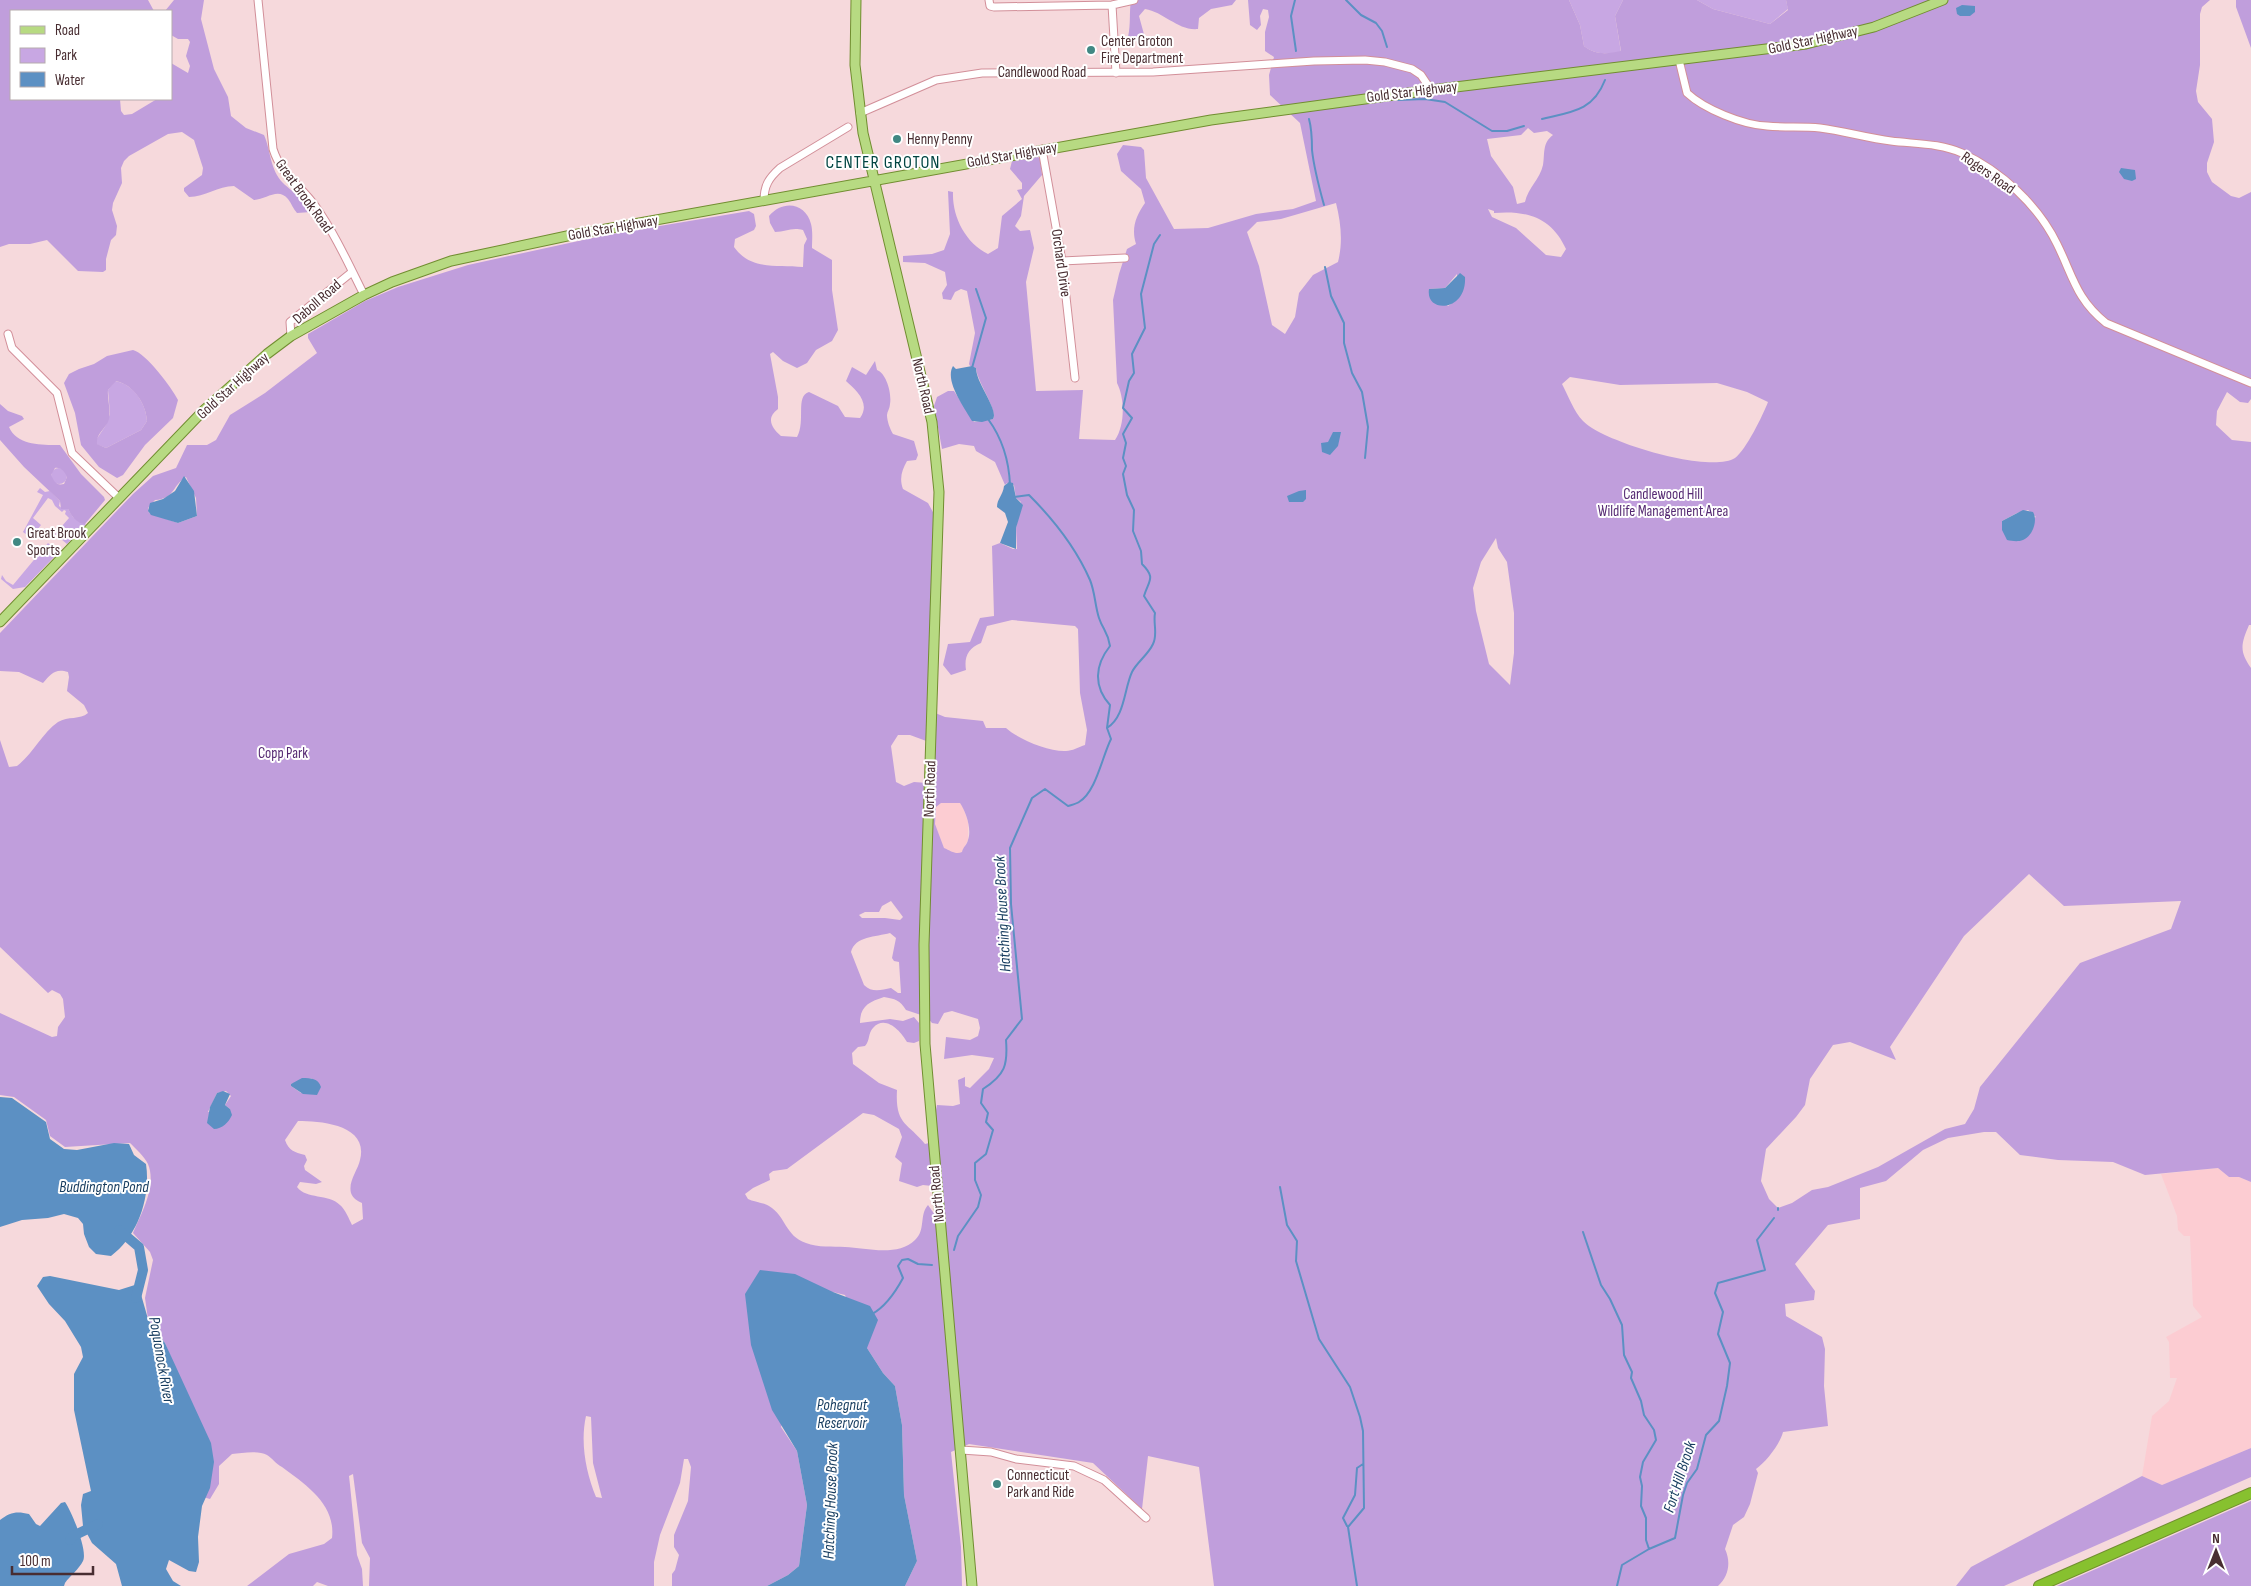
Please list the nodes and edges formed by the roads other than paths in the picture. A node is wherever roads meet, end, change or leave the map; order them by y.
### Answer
1 (258, 0) edge
2 (856, 0) edge
3 (1134, 0) edge
4 (1943, 0) edge
5 (989, 3) edge
6 (1055, 3) edge
7 (1112, 5) junction
8 (1680, 60) junction
9 (1116, 72) junction
10 (1431, 90) junction
11 (860, 113) junction
12 (848, 127) dead end
13 (1042, 149) junction
14 (874, 179) junction
15 (764, 201) junction
16 (1125, 258) dead end
17 (1062, 261) junction
18 (352, 272) junction
19 (364, 295) junction
20 (8, 334) dead end
21 (292, 336) junction
22 (1075, 378) dead end
23 (2251, 383) edge
24 (119, 498) junction
25 (0, 622) edge
26 (961, 1450) junction
27 (2251, 1493) edge
28 (1146, 1518) dead end
29 (972, 1586) edge
30 (2039, 1586) edge

1 - 18 street, Great Brook Road
2 - 11 main road, North Road
3 - 7 street
4 - 8 main road, Gold Star Highway
5 - 6 street
6 - 7 street
7 - 9 street
8 - 10 main road, Gold Star Highway
8 - 23 street, Rogers Road
9 - 10 street, Candlewood Road
9 - 11 street, Candlewood Road
10 - 13 main road, Gold Star Highway
11 - 14 main road, North Road
12 - 15 street
13 - 14 main road, Gold Star Highway
13 - 17 street, Orchard Drive
14 - 15 main road, Gold Star Highway
14 - 26 main road, North Road
15 - 19 main road, Gold Star Highway
16 - 17 street
17 - 22 street, Orchard Drive
18 - 19 street, Great Brook Road
18 - 21 street, Daboll Road
19 - 21 main road, Gold Star Highway
20 - 24 street
21 - 24 main road, Gold Star Highway
24 - 25 main road, Gold Star Highway
26 - 28 street
26 - 29 main road, North Road
27 - 30 highway

